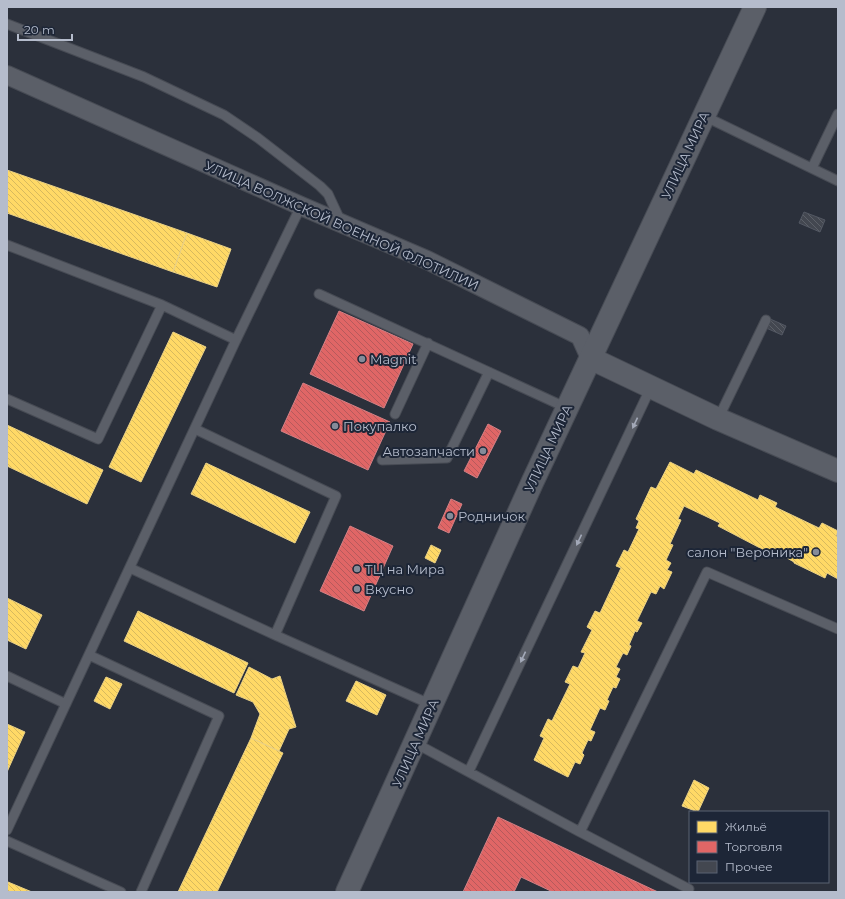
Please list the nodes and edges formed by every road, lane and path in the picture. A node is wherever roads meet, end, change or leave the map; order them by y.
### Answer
1 (755, 7) edge
2 (7, 24) edge
3 (7, 75) edge
4 (838, 114) edge
5 (704, 116) junction
6 (812, 168) junction
7 (838, 181) edge
8 (301, 206) junction
9 (341, 224) junction
10 (7, 245) edge
11 (319, 294) dead end
12 (162, 305) junction
13 (766, 320) dead end
14 (236, 340) junction
15 (428, 343) junction
16 (590, 358) junction
17 (489, 372) junction
18 (651, 387) junction
19 (7, 398) edge
20 (567, 408) junction
21 (395, 414) dead end
22 (718, 419) junction
23 (195, 429) junction
24 (382, 460) dead end
25 (838, 471) edge
26 (130, 568) junction
27 (838, 629) edge
28 (275, 635) junction
29 (89, 654) junction
30 (7, 676) edge
31 (66, 704) junction
32 (432, 704) junction
33 (415, 743) junction
34 (469, 771) junction
35 (7, 830) edge
36 (580, 832) junction
37 (7, 841) edge
38 (689, 889) dead end
39 (121, 892) edge
40 (141, 892) edge
41 (347, 892) edge

1 - 5 street, УЛИЦА МИРА
2 - 9 lane
3 - 8 street, УЛИЦА ВОЛЖСКОЙ ВОЕННОЙ ФЛОТИЛИИ
4 - 6 lane
5 - 6 lane
5 - 16 street, УЛИЦА МИРА
6 - 7 lane
8 - 9 street, УЛИЦА ВОЛЖСКОЙ ВОЕННОЙ ФЛОТИЛИИ
8 - 14 lane
9 - 16 street, УЛИЦА ВОЛЖСКОЙ ВОЕННОЙ ФЛОТИЛИИ
10 - 12 lane
11 - 15 lane
12 - 14 lane
12 - 19 lane
13 - 22 lane
14 - 23 lane
15 - 17 lane
15 - 21 lane
16 - 18 street
16 - 20 street, УЛИЦА МИРА
17 - 20 lane
17 - 24 lane
18 - 22 street
18 -> 34 lane
20 - 32 street, УЛИЦА МИРА
22 - 25 street
23 - 26 lane
23 - 28 lane
26 - 28 lane
26 - 29 lane
27 - 36 lane
28 - 32 lane
29 - 31 lane
29 - 40 lane
30 - 31 lane
31 - 35 lane
32 - 33 street, УЛИЦА МИРА
33 - 34 lane
33 - 41 street, УЛИЦА МИРА
34 - 36 lane
36 - 38 lane
37 - 39 lane

